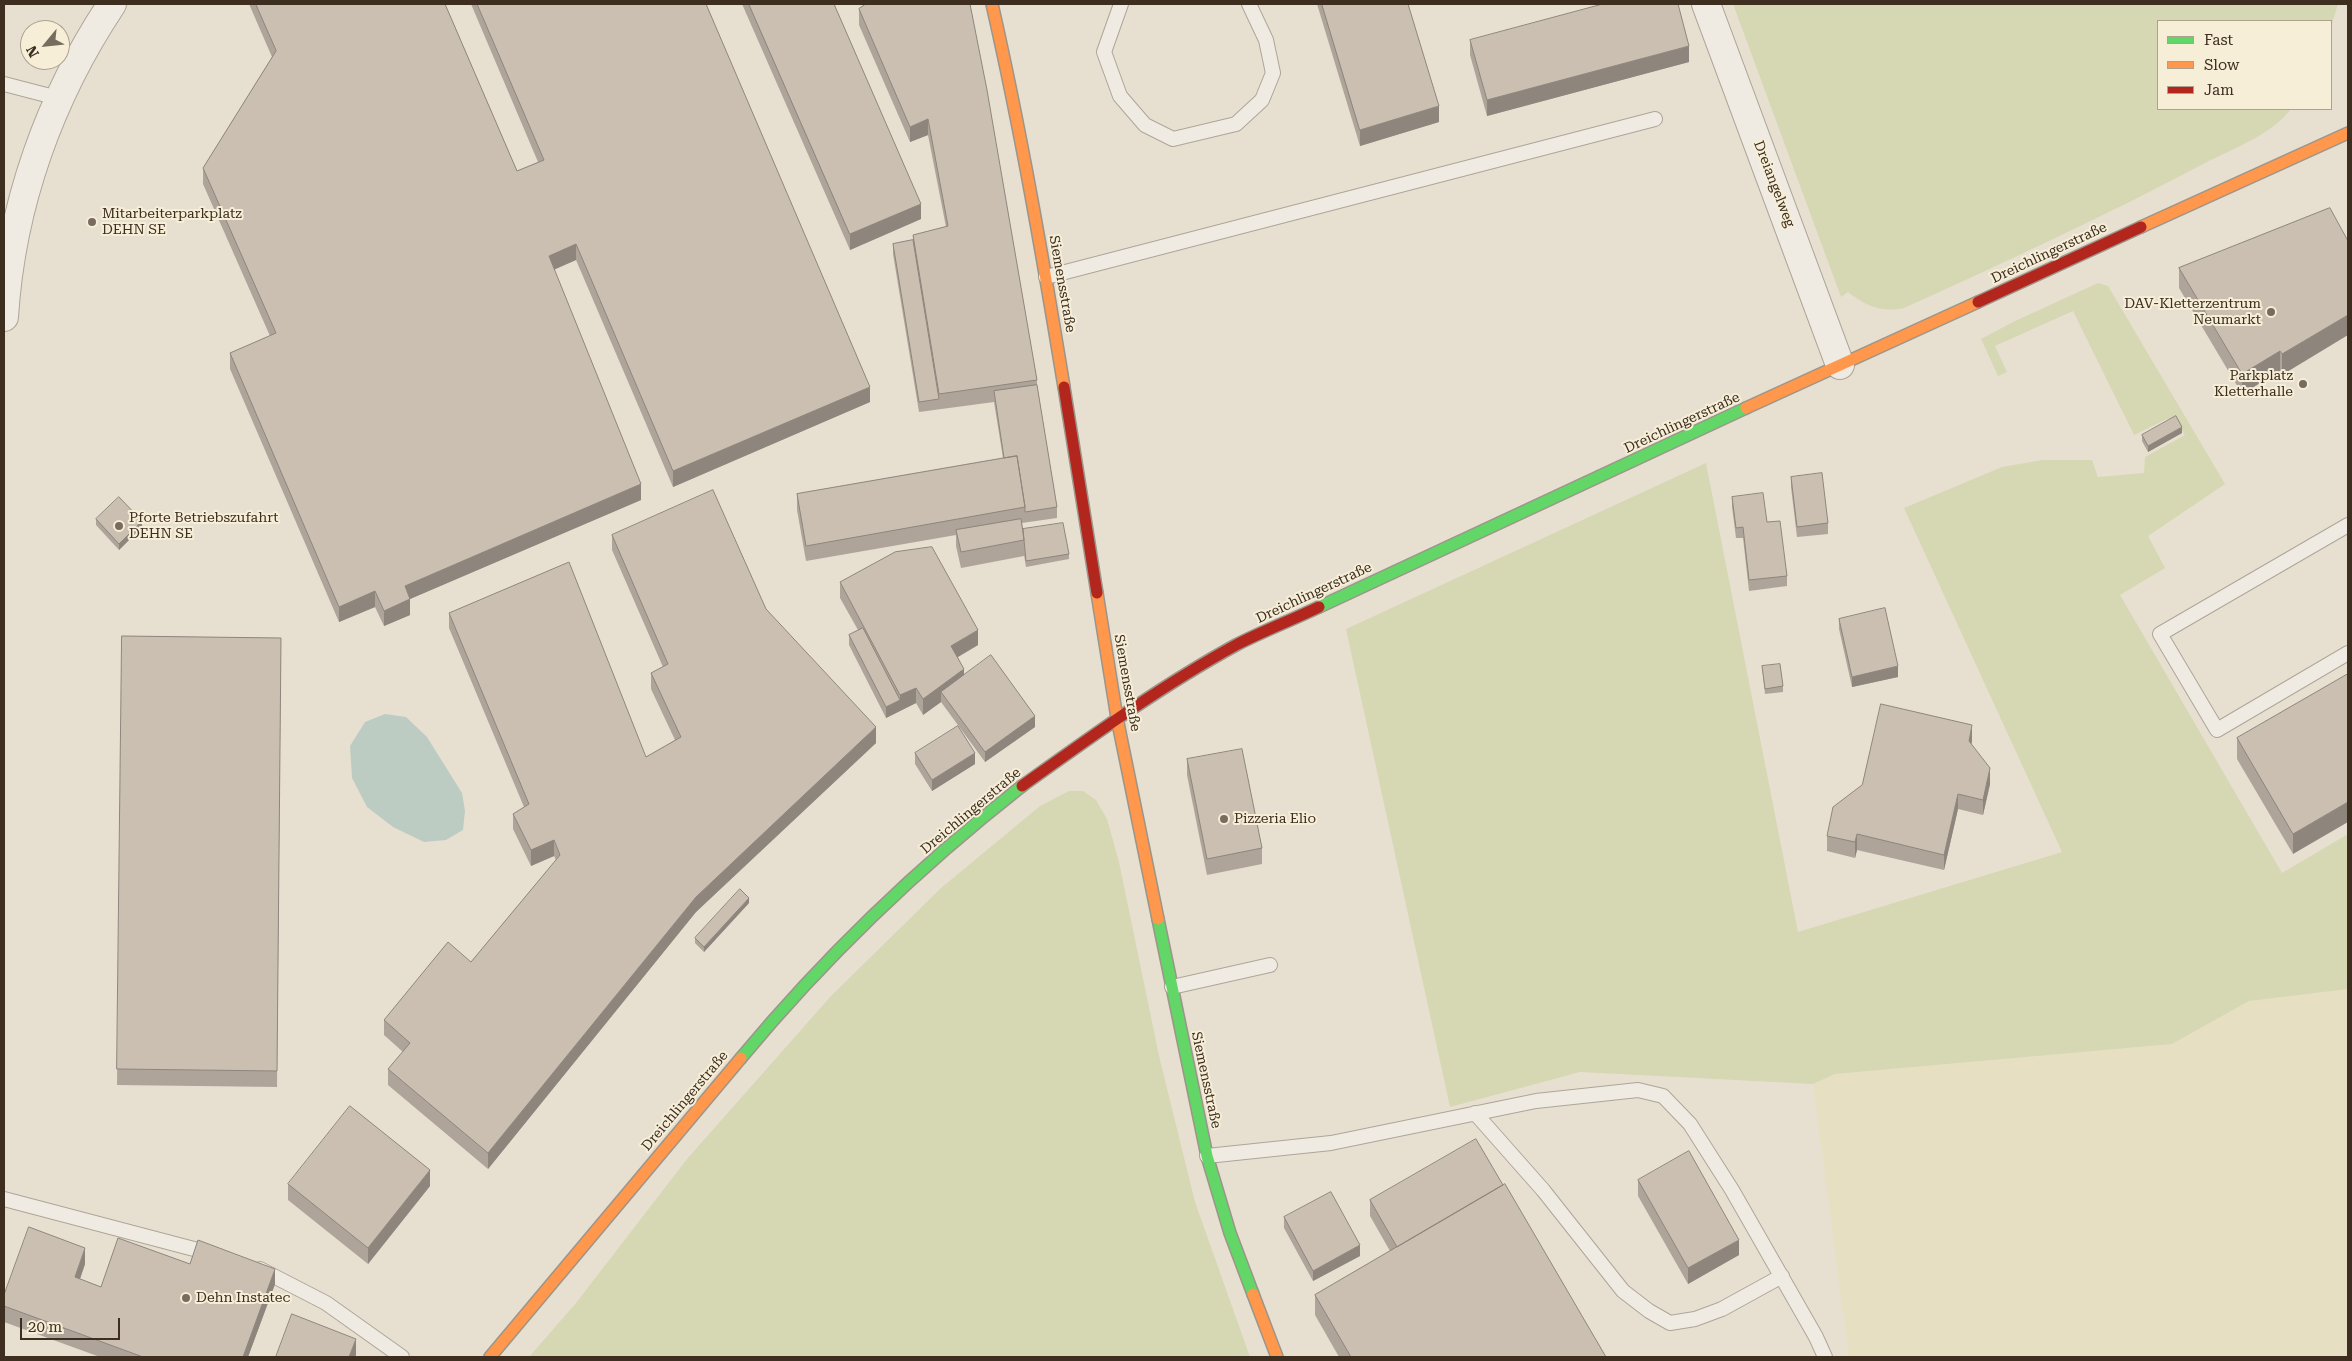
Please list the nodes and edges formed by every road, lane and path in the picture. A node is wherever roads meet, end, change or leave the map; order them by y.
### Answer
1 (112, 4) edge
2 (992, 4) edge
3 (1121, 4) edge
4 (1249, 4) edge
5 (1706, 4) edge
6 (4, 84) edge
7 (58, 98) junction
8 (1655, 119) dead end
9 (2348, 133) edge
10 (6, 266) edge
11 (1046, 277) junction
12 (4, 317) edge
13 (1840, 364) junction
14 (2348, 525) edge
15 (2348, 653) edge
16 (1117, 718) junction
17 (1270, 965) dead end
18 (1172, 987) junction
19 (1475, 1113) junction
20 (1207, 1156) junction
21 (4, 1199) edge
22 (230, 1260) edge
23 (249, 1265) edge
24 (1782, 1276) junction
25 (402, 1357) edge
26 (490, 1357) edge
27 (1277, 1357) edge
28 (1825, 1357) edge

1 - 7 street
2 - 11 street, Siemensstraße
3 - 4 lane
5 - 13 street, Dreiangelweg
6 - 7 lane
7 - 10 street
8 - 11 lane
9 - 13 street, Dreichlingerstraße
10 - 12 street
11 - 16 street, Siemensstraße
13 - 16 street, Dreichlingerstraße
14 - 15 lane
16 - 18 street, Siemensstraße
16 - 26 street, Dreichlingerstraße
17 - 18 lane
18 - 20 street, Siemensstraße
19 - 20 lane
19 - 24 lane
19 - 24 lane
20 - 27 street, Siemensstraße
21 - 22 lane
23 - 25 lane
24 - 28 lane

